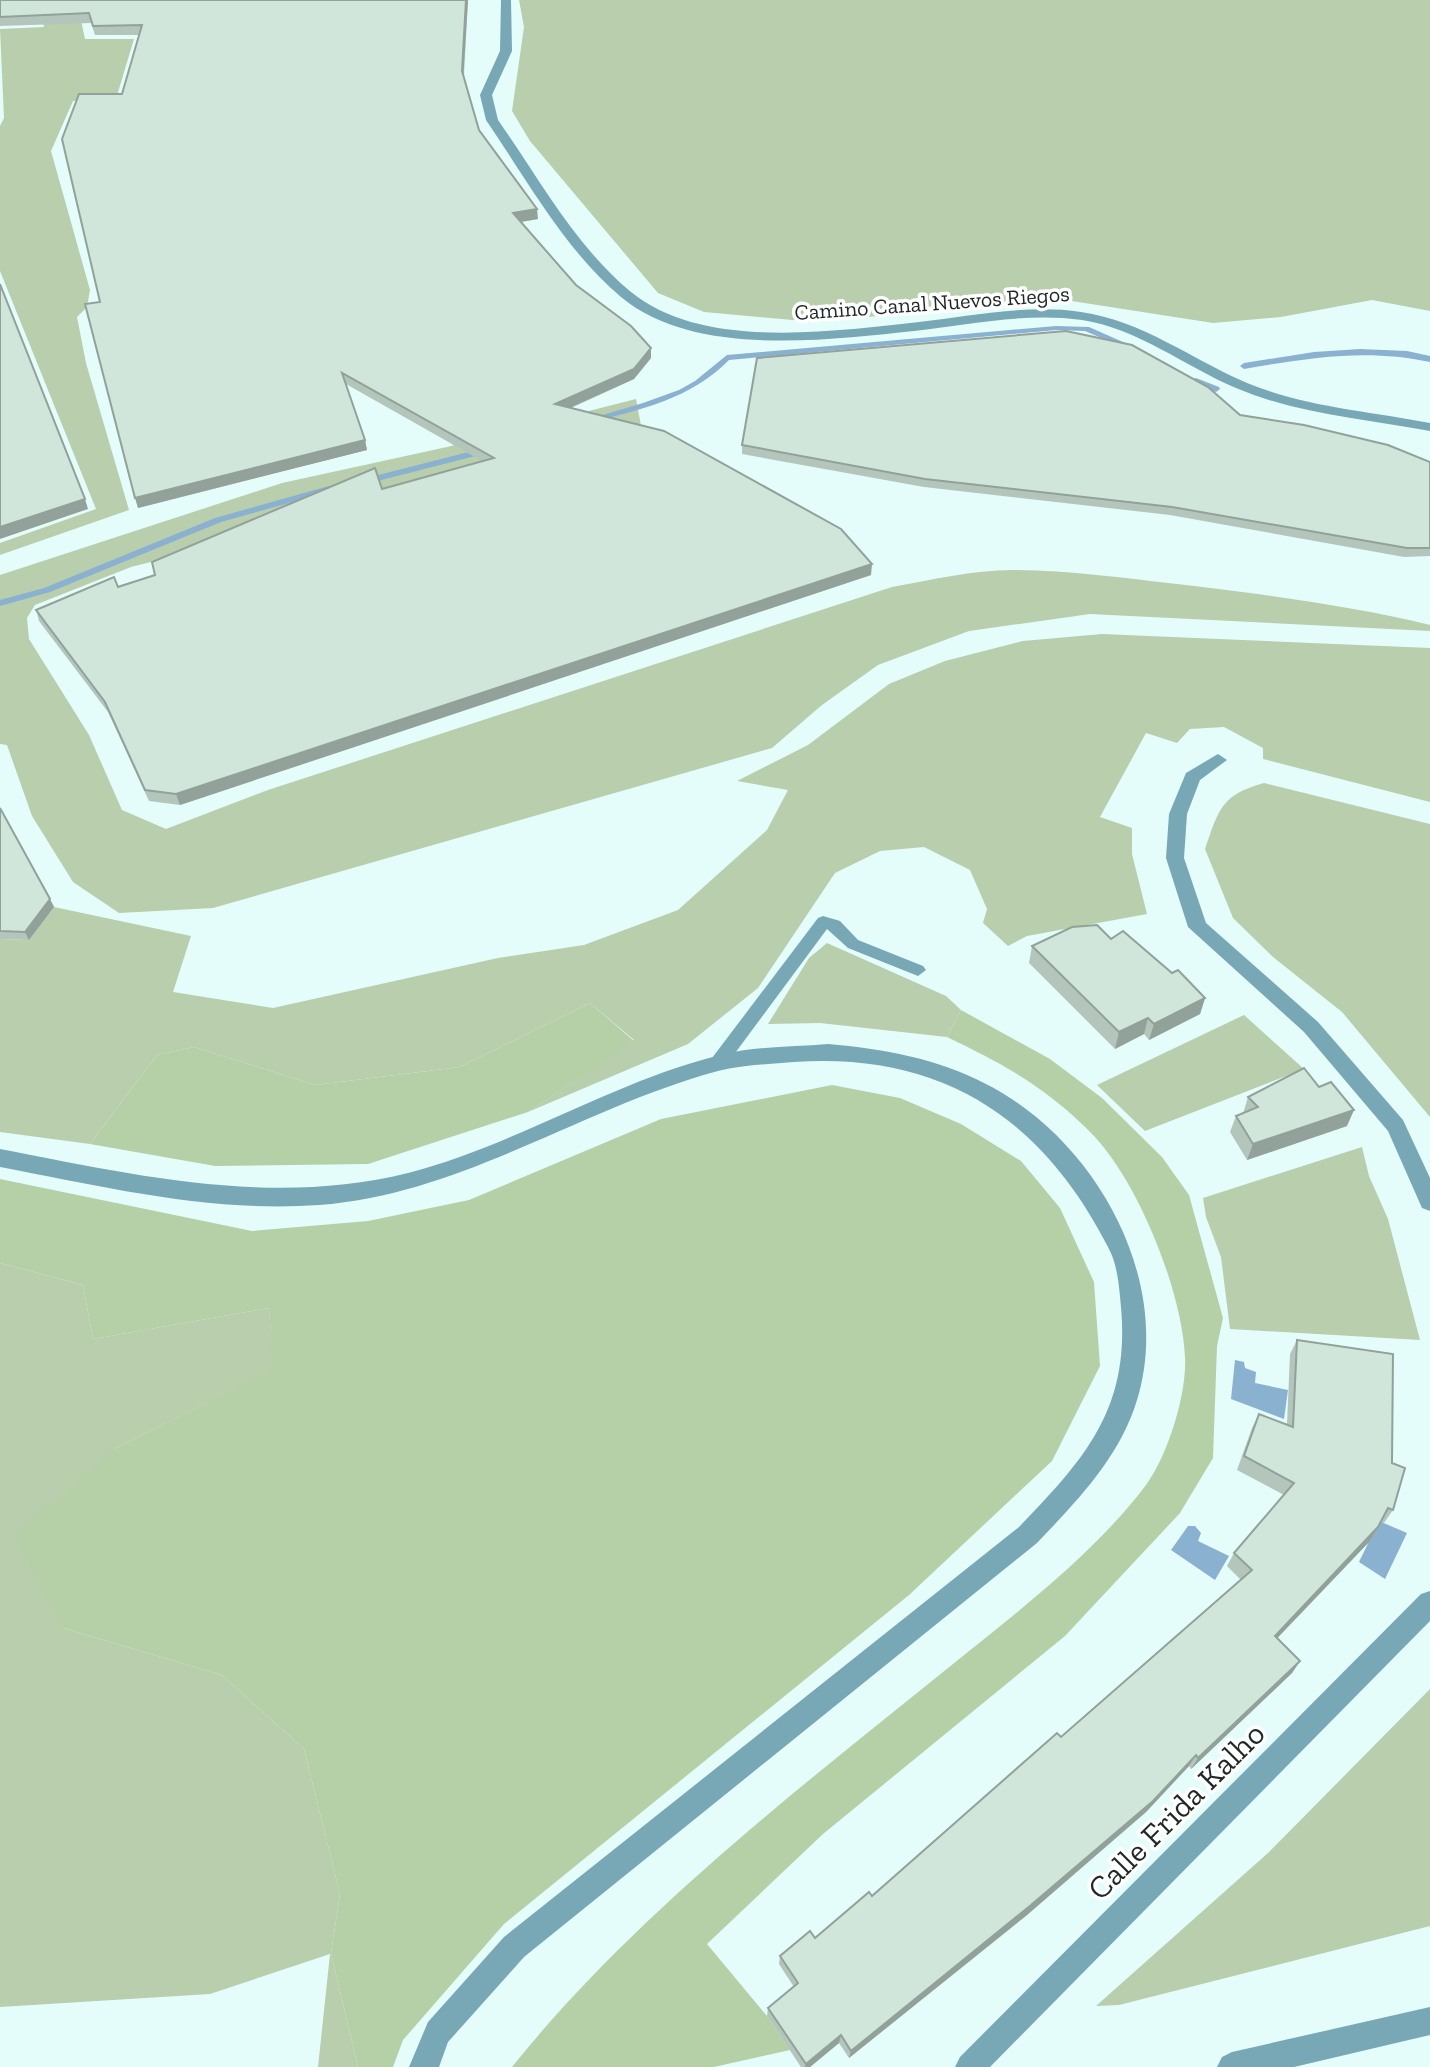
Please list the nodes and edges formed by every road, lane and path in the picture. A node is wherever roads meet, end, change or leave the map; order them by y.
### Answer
1 (506, 0) edge
2 (1430, 427) edge
3 (1218, 760) dead end
4 (918, 970) dead end
5 (718, 1063) junction
6 (0, 1158) edge
7 (1430, 1202) edge
8 (1430, 1603) edge
9 (1430, 2021) edge
10 (424, 2067) edge
11 (970, 2067) edge
12 (1232, 2067) edge

1 - 2 street, Camino Canal Nuevos Riegos
3 - 7 street
4 - 5 lane
5 - 6 street
5 - 10 street
8 - 11 street, Calle Frida Kalho
9 - 12 street

